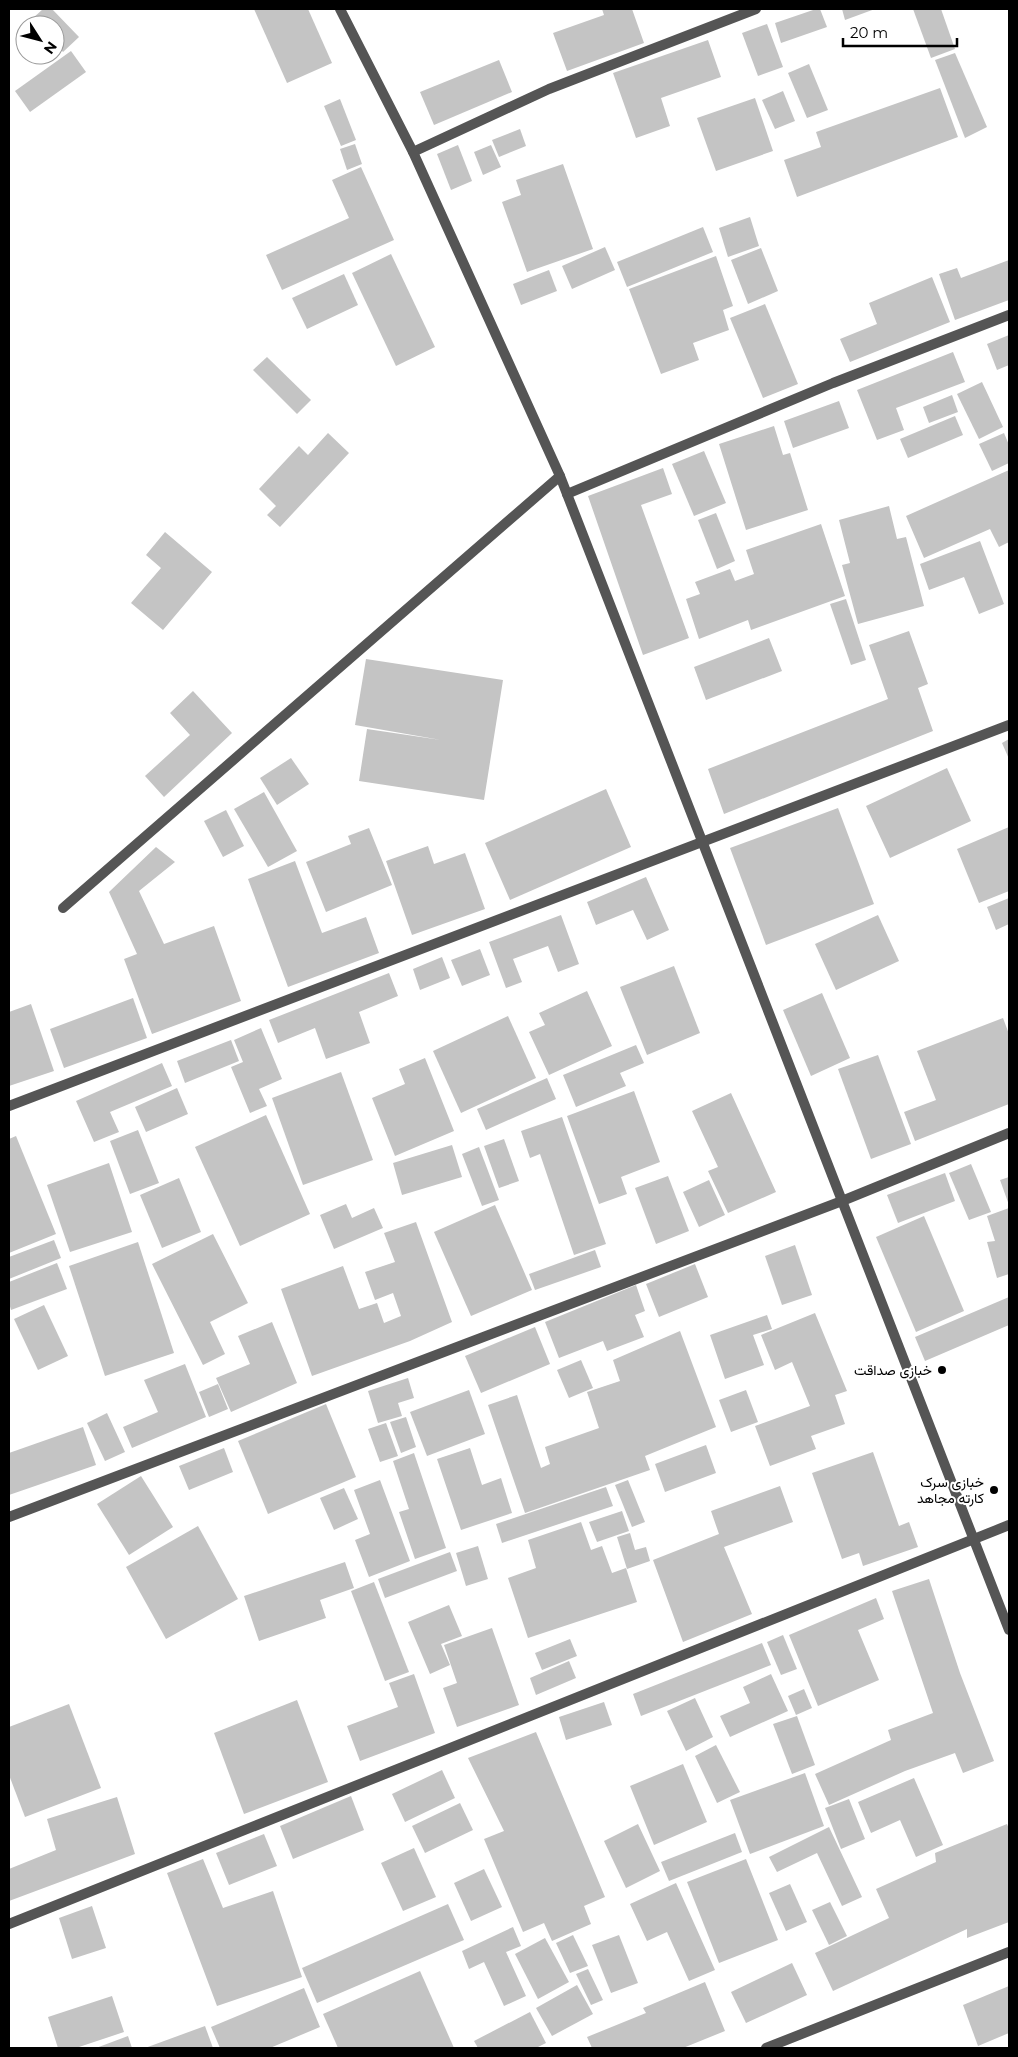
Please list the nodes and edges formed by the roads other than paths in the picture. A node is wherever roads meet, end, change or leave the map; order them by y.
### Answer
1 (340, 9) edge
2 (756, 9) edge
3 (413, 152) junction
4 (1009, 315) edge
5 (560, 476) junction
6 (566, 494) junction
7 (1009, 725) edge
8 (702, 840) junction
9 (63, 908) dead end
10 (9, 1106) edge
11 (1009, 1133) edge
12 (842, 1201) junction
13 (9, 1517) edge
14 (1009, 1525) edge
15 (974, 1538) junction
16 (1009, 1630) edge
17 (9, 1924) edge
18 (1009, 1952) edge
19 (766, 2048) edge

1 - 3 street
2 - 3 street
3 - 5 street
4 - 6 street
5 - 6 street
5 - 9 street
6 - 8 street
7 - 8 street
8 - 10 street
8 - 12 street
11 - 12 street
12 - 13 street
12 - 15 street
14 - 15 street
15 - 16 street
15 - 17 street
18 - 19 street

